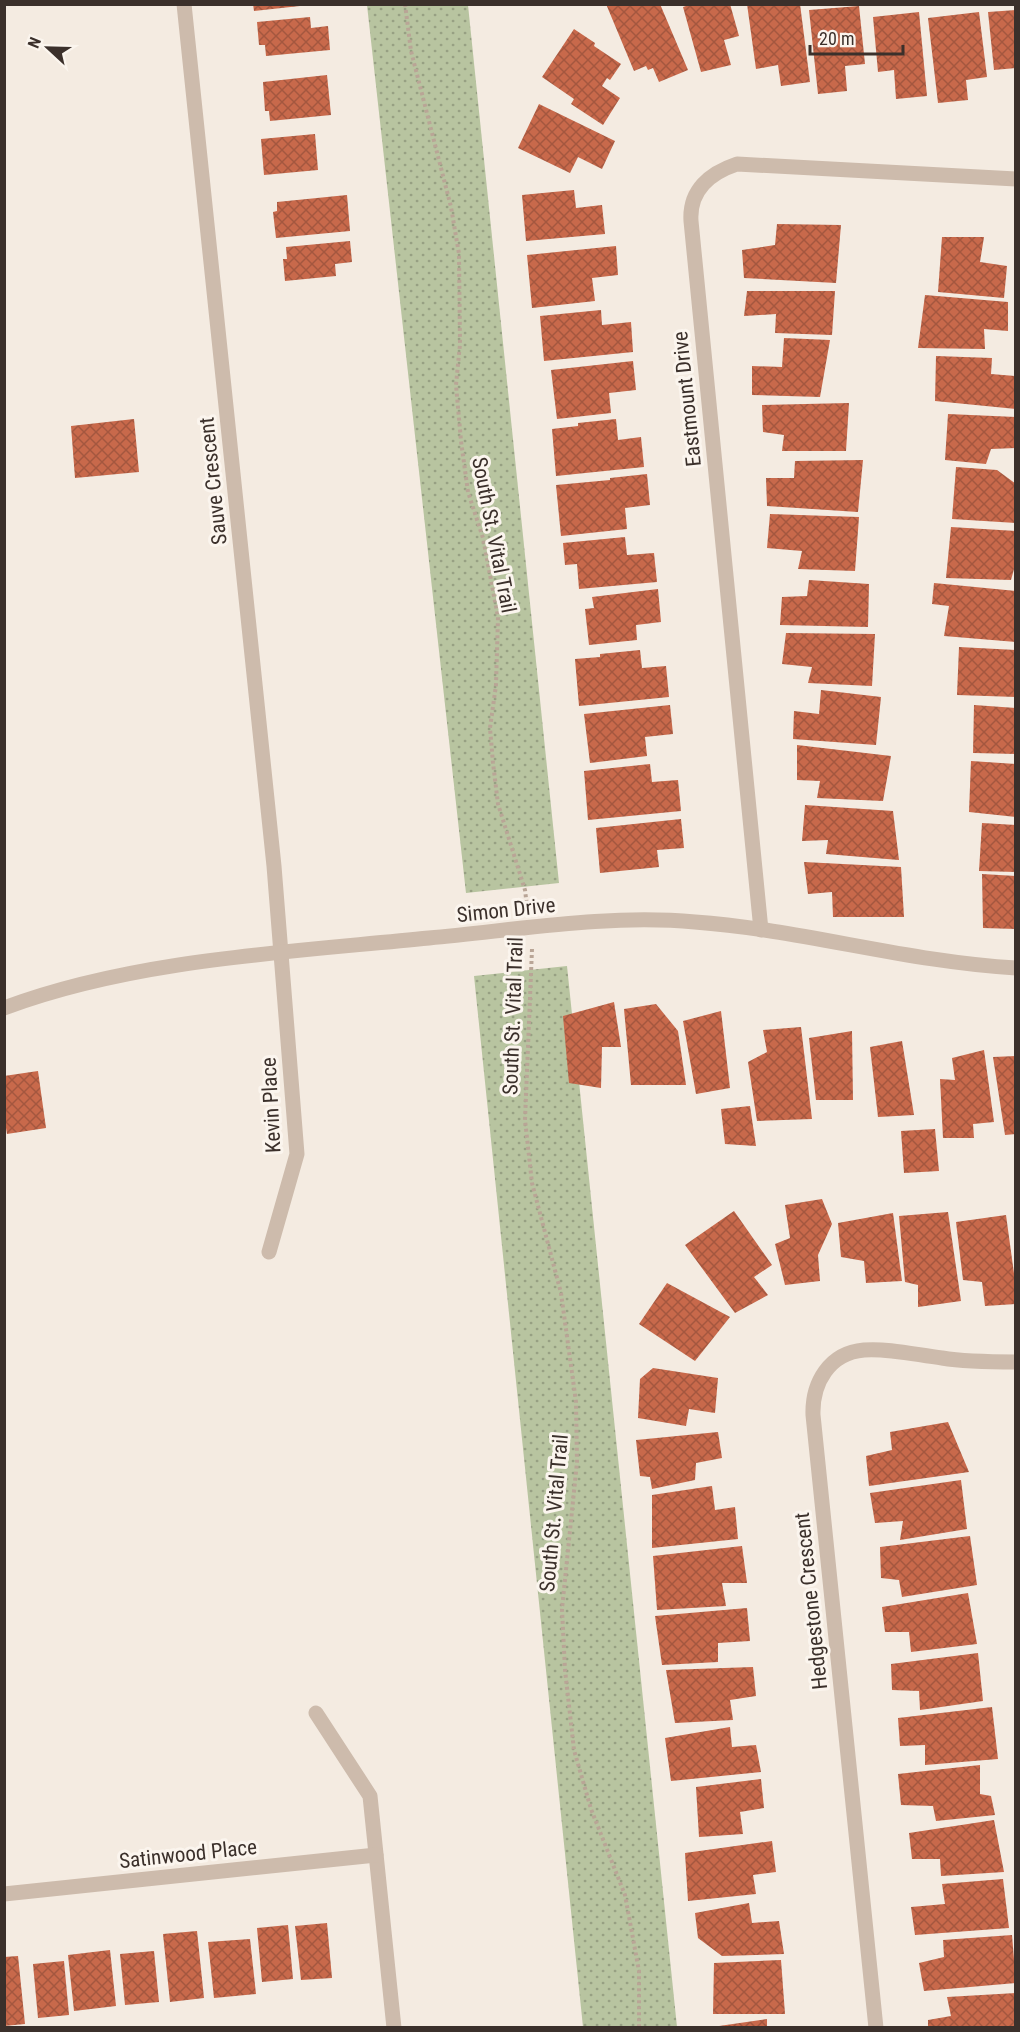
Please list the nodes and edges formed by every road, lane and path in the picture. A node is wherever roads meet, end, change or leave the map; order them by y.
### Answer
1 (184, 4) edge
2 (405, 4) edge
3 (1016, 179) edge
4 (530, 928) junction
5 (761, 930) junction
6 (282, 953) junction
7 (1016, 968) edge
8 (4, 1008) edge
9 (269, 1252) dead end
10 (1016, 1362) edge
11 (316, 1713) dead end
12 (376, 1856) junction
13 (4, 1894) edge
14 (394, 2028) edge
15 (639, 2028) edge
16 (876, 2028) edge

1 - 6 street, Sauve Crescent
2 - 4 path, South St. Vital Trail
3 - 5 street, Eastmount Drive
4 - 5 street, Simon Drive
4 - 6 street, Simon Drive
4 - 15 path, South St. Vital Trail
5 - 7 street, Simon Drive
6 - 8 street, Simon Drive
6 - 9 street, Kevin Place
10 - 16 street, Hedgestone Crescent
11 - 12 street
12 - 13 street, Satinwood Place
12 - 14 street

